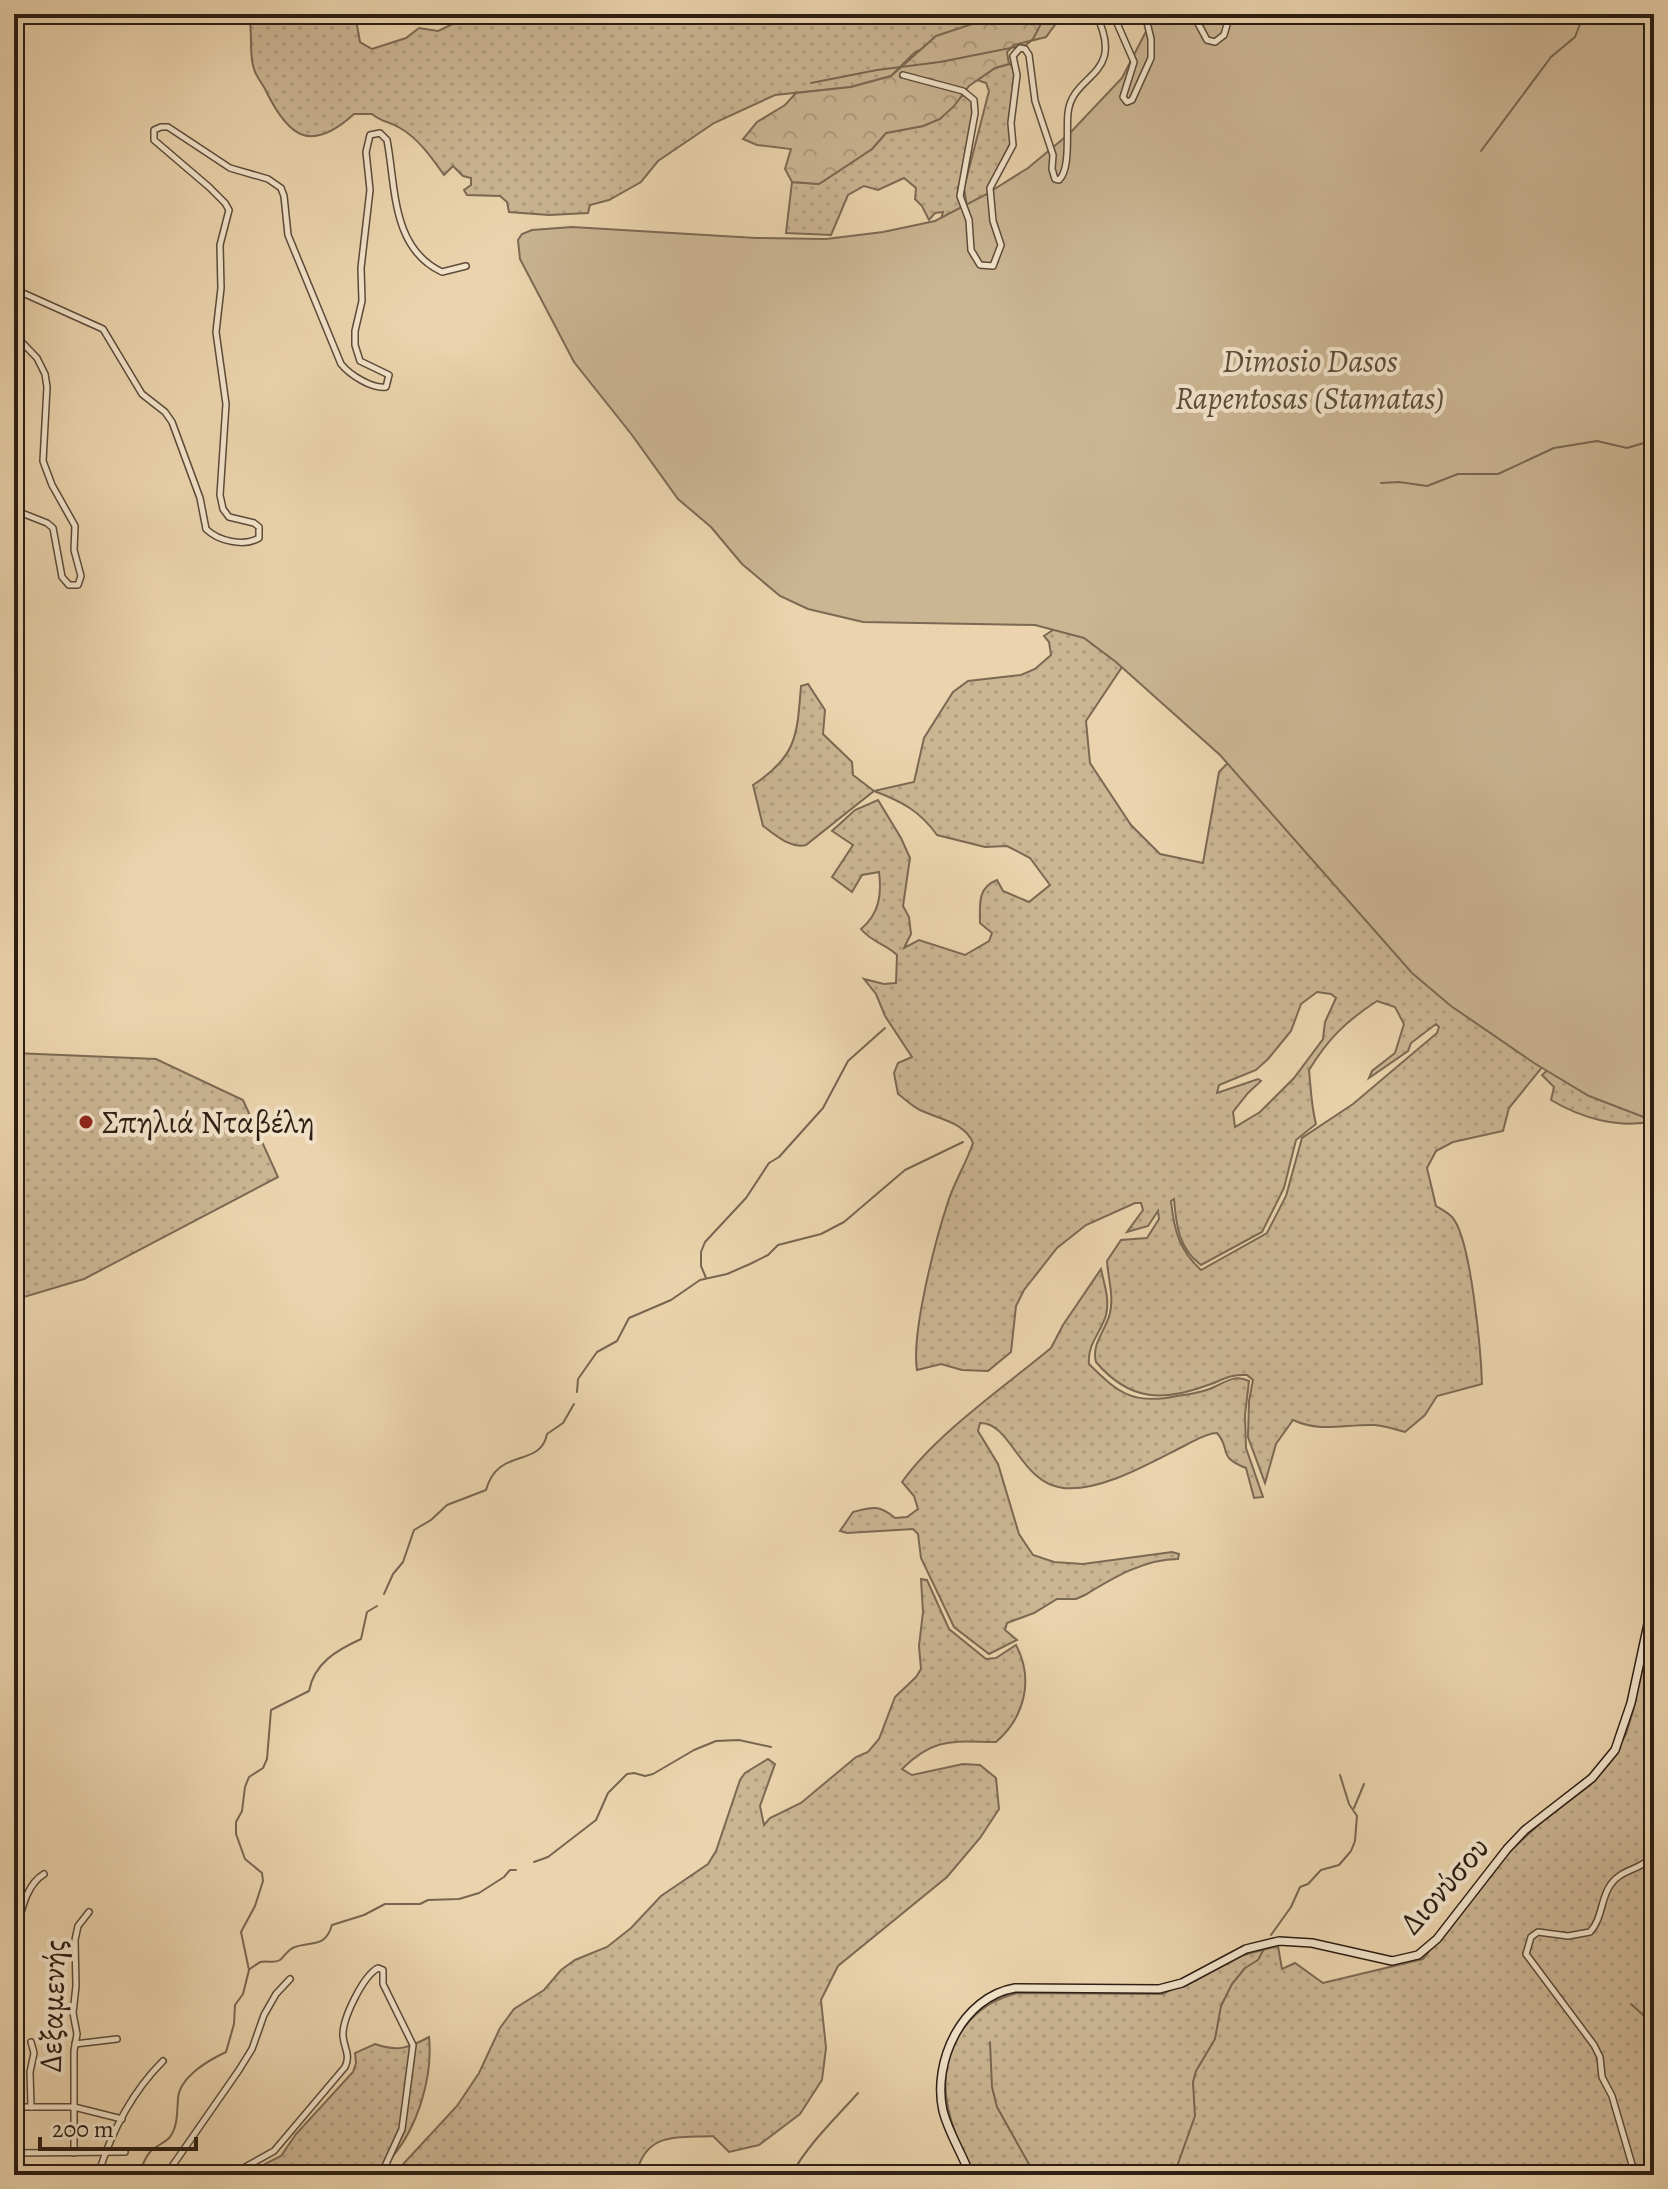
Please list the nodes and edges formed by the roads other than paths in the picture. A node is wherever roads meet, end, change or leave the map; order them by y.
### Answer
1 (1096, 14) edge
2 (1113, 14) edge
3 (1145, 14) edge
4 (1193, 14) edge
5 (1230, 14) edge
6 (903, 75) dead end
7 (466, 266) dead end
8 (14, 289) edge
9 (14, 334) edge
10 (14, 510) edge
11 (1654, 1596) edge
12 (1654, 1855) edge
13 (44, 1874) dead end
14 (89, 1912) dead end
15 (14, 1938) edge
16 (290, 1979) dead end
17 (117, 2039) dead end
18 (31, 2042) dead end
19 (75, 2044) junction
20 (163, 2061) dead end
21 (14, 2107) edge
22 (31, 2107) junction
23 (74, 2107) junction
24 (122, 2119) junction
25 (125, 2152) dead end
26 (14, 2153) edge
27 (74, 2153) junction
28 (105, 2153) junction
29 (98, 2175) edge
30 (166, 2175) edge
31 (231, 2175) edge
32 (381, 2175) edge
33 (970, 2175) edge
34 (1635, 2175) edge

1 - 6 street
2 - 3 street
4 - 5 street
7 - 8 street
9 - 10 street
11 - 33 main road, Διονύσου
12 - 34 street
13 - 15 street
14 - 19 street, Δεξαμενής
16 - 30 street
17 - 19 street
18 - 22 street
19 - 23 street, Δεξαμενής
20 - 24 street
21 - 22 street
22 - 23 street
23 - 24 street
23 - 27 street, Δεξαμενής
24 - 28 street
25 - 28 street
26 - 27 street
27 - 28 street
28 - 29 street
31 - 32 street

